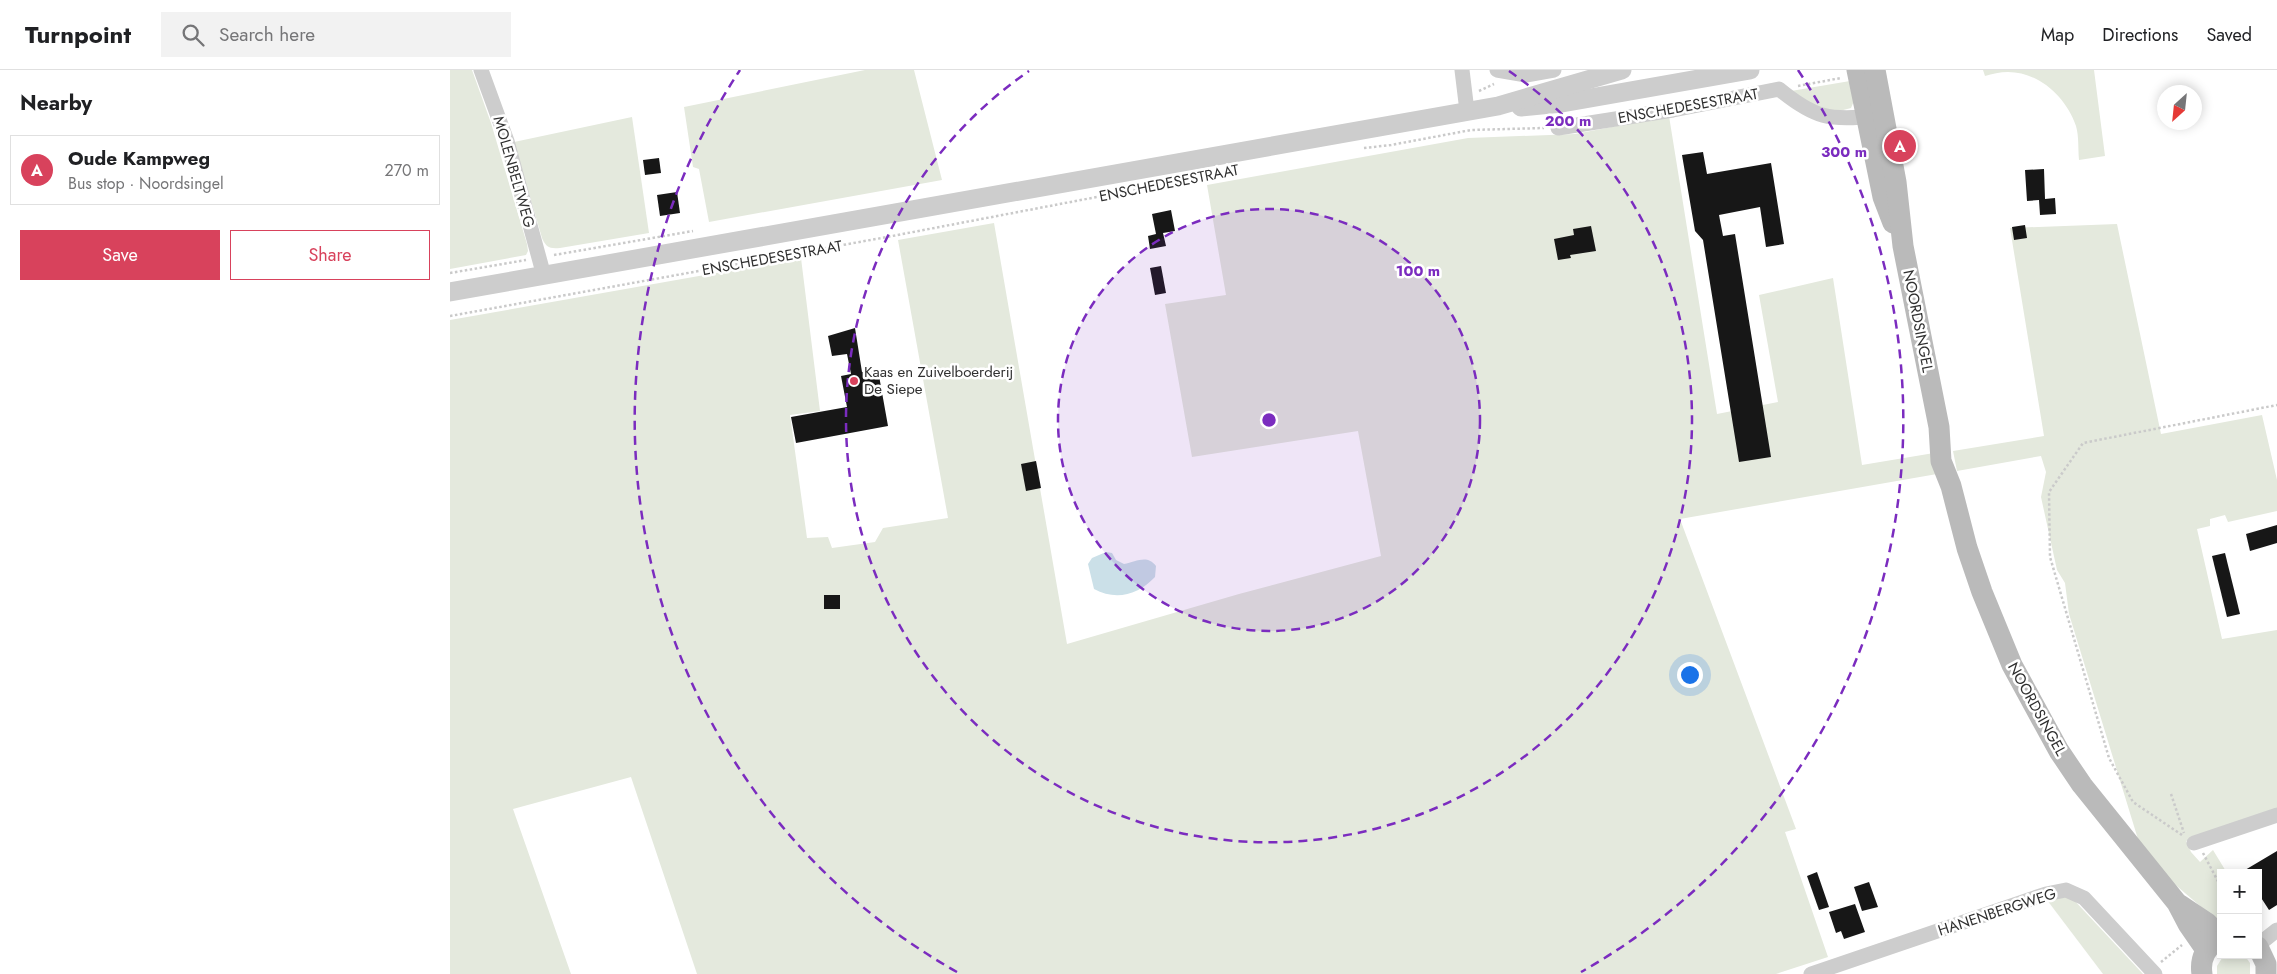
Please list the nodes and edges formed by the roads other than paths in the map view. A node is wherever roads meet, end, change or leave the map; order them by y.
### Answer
1 (481, 70) edge
2 (1466, 70) edge
3 (1497, 70) edge
4 (1554, 70) edge
5 (1622, 70) edge
6 (1750, 70) edge
7 (1864, 72) edge
8 (1498, 106) junction
9 (1467, 111) junction
10 (1876, 116) junction
11 (1558, 128) road end
12 (544, 276) junction
13 (450, 292) edge
14 (2277, 815) edge
15 (2194, 843) road end
16 (2277, 930) edge
17 (2216, 942) edge
18 (2262, 943) edge
19 (2262, 955) edge
20 (1811, 974) edge
21 (2155, 974) edge
22 (2202, 974) edge
23 (2266, 974) edge

1 - 12 street, MOLENBELTWEG
2 - 9 street
3 - 4 street
5 - 8 street, ENSCHEDESESTRAAT
6 - 8 street, ENSCHEDESESTRAAT
7 - 10 main road, NOORDSINGEL
8 - 9 street, ENSCHEDESESTRAAT
9 - 12 street, ENSCHEDESESTRAAT
10 - 11 street, ENSCHEDESESTRAAT
10 - 17 main road, NOORDSINGEL
12 - 13 street, ENSCHEDESESTRAAT
14 - 15 street
16 - 18 street
17 - 22 main road
19 - 23 main road
20 - 21 street, HANENBERGWEG

